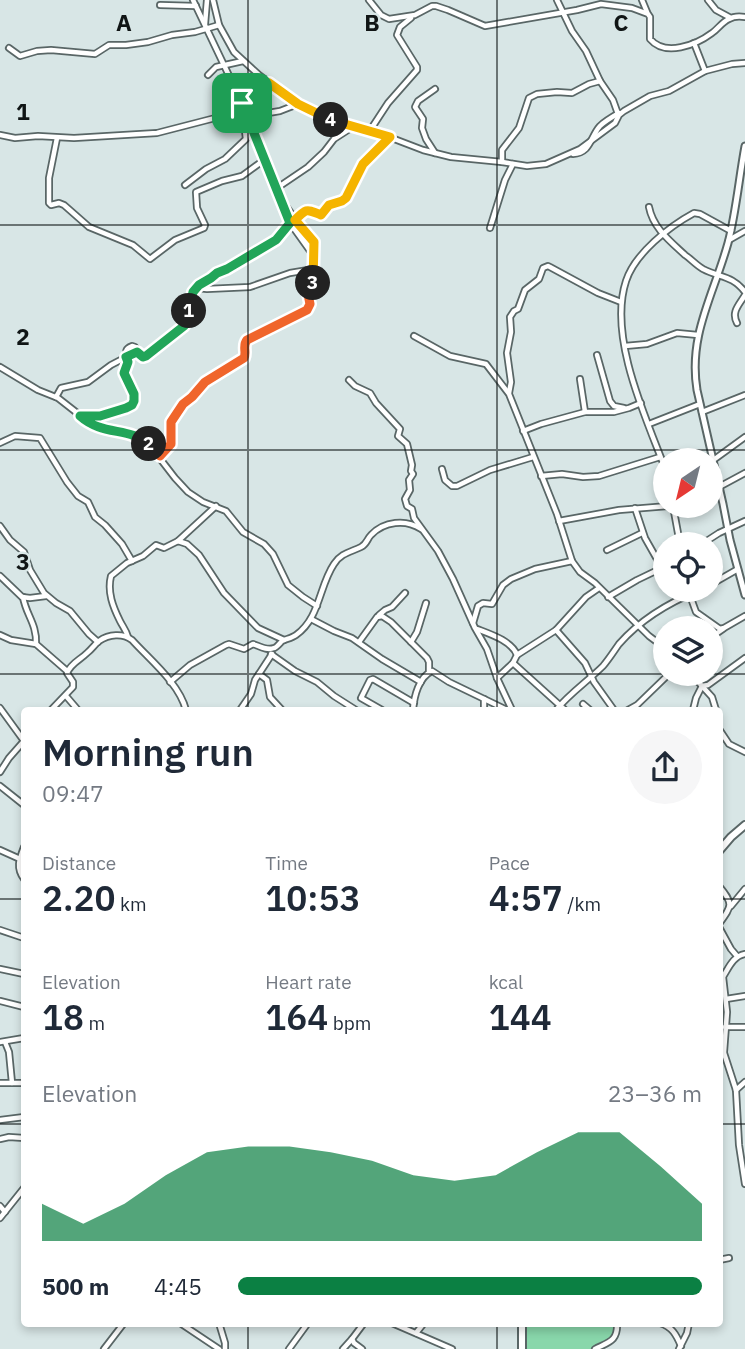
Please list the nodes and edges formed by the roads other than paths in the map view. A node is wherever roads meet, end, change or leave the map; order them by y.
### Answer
1 (207, 0) edge
2 (213, 0) edge
3 (369, 0) edge
4 (557, 0) edge
5 (642, 0) edge
6 (708, 0) edge
7 (194, 3) edge
8 (159, 5) dead end
9 (563, 12) junction
10 (571, 12) junction
11 (648, 14) junction
12 (415, 15) junction
13 (745, 17) edge
14 (730, 18) junction
15 (219, 25) junction
16 (206, 27) junction
17 (694, 43) junction
18 (9, 48) dead end
19 (243, 61) junction
20 (745, 63) edge
21 (223, 65) junction
22 (705, 71) junction
23 (208, 75) dead end
24 (600, 82) junction
25 (269, 83) junction
26 (435, 89) dead end
27 (242, 103) junction
28 (298, 104) junction
29 (621, 113) junction
30 (219, 117) junction
31 (250, 122) junction
32 (352, 127) junction
33 (369, 132) junction
34 (0, 135) edge
35 (390, 137) junction
36 (57, 138) junction
37 (745, 146) edge
38 (435, 154) junction
39 (264, 160) junction
40 (502, 162) junction
41 (513, 164) junction
42 (185, 185) dead end
43 (276, 188) junction
44 (649, 207) dead end
45 (292, 223) junction
46 (490, 228) dead end
47 (731, 231) junction
48 (745, 231) edge
49 (663, 234) junction
50 (729, 240) junction
51 (313, 255) junction
52 (314, 269) junction
53 (719, 274) junction
54 (196, 288) junction
55 (745, 294) edge
56 (621, 302) junction
57 (737, 323) dead end
58 (698, 335) junction
59 (414, 336) dead end
60 (625, 346) junction
61 (597, 355) dead end
62 (126, 357) junction
63 (0, 367) edge
64 (580, 379) dead end
65 (349, 380) dead end
66 (509, 394) junction
67 (745, 395) edge
68 (56, 397) junction
69 (641, 403) junction
70 (700, 404) junction
71 (629, 408) junction
72 (585, 412) junction
73 (702, 412) junction
74 (80, 416) junction
75 (649, 424) junction
76 (523, 431) junction
77 (745, 437) edge
78 (0, 443) edge
79 (657, 448) edge
80 (709, 448) edge
81 (723, 453) edge
82 (160, 456) junction
83 (533, 457) junction
84 (653, 459) edge
85 (442, 469) dead end
86 (745, 473) edge
87 (541, 477) junction
88 (723, 485) edge
89 (216, 506) junction
90 (723, 506) edge
91 (653, 507) edge
92 (635, 508) junction
93 (559, 521) junction
94 (745, 521) edge
95 (0, 526) edge
96 (728, 529) junction
97 (424, 532) junction
98 (723, 532) edge
99 (642, 533) junction
100 (178, 541) junction
101 (607, 550) dead end
102 (653, 550) edge
103 (132, 561) junction
104 (572, 561) junction
105 (738, 569) junction
106 (653, 572) edge
107 (0, 576) edge
108 (723, 578) edge
109 (599, 588) junction
110 (405, 593) dead end
111 (745, 595) edge
112 (47, 596) junction
113 (23, 597) junction
114 (608, 597) junction
115 (673, 602) edge
116 (692, 602) edge
117 (426, 603) dead end
118 (317, 606) junction
119 (379, 616) junction
120 (745, 617) edge
121 (310, 619) junction
122 (639, 625) junction
123 (474, 626) junction
124 (724, 628) joint
125 (556, 630) junction
126 (0, 635) edge
127 (128, 636) junction
128 (653, 639) edge
129 (284, 640) junction
130 (98, 642) junction
131 (359, 642) junction
132 (411, 642) junction
133 (36, 644) junction
134 (275, 648) junction
135 (271, 654) junction
136 (517, 655) junction
137 (745, 658) edge
138 (513, 663) junction
139 (67, 671) junction
140 (429, 671) junction
141 (259, 674) junction
142 (591, 677) junction
143 (497, 678) junction
144 (170, 682) junction
145 (421, 682) junction
146 (657, 686) edge
147 (702, 687) junction
148 (65, 696) junction
149 (361, 698) junction
150 (484, 699) junction
151 (414, 703) junction
152 (583, 704) dead end
153 (561, 705) joint
154 (54, 707) edge
155 (75, 707) edge
156 (185, 707) edge
157 (242, 707) edge
158 (279, 707) edge
159 (351, 707) edge
160 (357, 707) edge
161 (377, 707) edge
162 (413, 707) edge
163 (484, 707) edge
164 (503, 707) edge
165 (509, 707) edge
166 (586, 707) edge
167 (612, 707) edge
168 (633, 707) edge
169 (694, 707) edge
170 (715, 707) edge
171 (0, 708) edge
172 (723, 735) edge
173 (21, 737) edge
174 (21, 744) edge
175 (745, 752) edge
176 (0, 772) edge
177 (0, 786) edge
178 (21, 803) edge
179 (745, 825) edge
180 (723, 846) edge
181 (0, 850) edge
182 (21, 856) edge
183 (20, 859) junction
184 (21, 874) edge
185 (745, 889) edge
186 (723, 891) edge
187 (730, 906) junction
188 (723, 918) edge
189 (0, 930) edge
190 (723, 933) edge
191 (21, 937) edge
192 (745, 954) edge
193 (737, 956) junction
194 (0, 968) edge
195 (21, 973) edge
196 (723, 982) edge
197 (723, 988) edge
198 (745, 996) edge
199 (726, 999) junction
200 (0, 1001) edge
201 (21, 1006) edge
202 (725, 1027) junction
203 (745, 1027) edge
204 (0, 1036) edge
205 (21, 1039) edge
206 (2, 1042) edge
207 (724, 1053) joint
208 (745, 1082) edge
209 (0, 1083) edge
210 (12, 1083) junction
211 (21, 1083) edge
212 (736, 1090) junction
213 (21, 1116) edge
214 (0, 1120) edge
215 (21, 1138) edge
216 (0, 1139) edge
217 (745, 1184) edge
218 (21, 1192) edge
219 (0, 1206) edge
220 (5, 1212) junction
221 (0, 1218) edge
222 (729, 1258) dead end
223 (723, 1259) edge
224 (121, 1327) edge
225 (186, 1327) edge
226 (220, 1327) edge
227 (305, 1327) edge
228 (360, 1327) edge
229 (402, 1327) edge
230 (421, 1327) edge
231 (522, 1327) edge
232 (617, 1327) edge
233 (670, 1327) edge
234 (688, 1327) edge
235 (416, 1333) junction
236 (352, 1339) junction
237 (680, 1347) edge
238 (104, 1349) edge
239 (219, 1349) edge
240 (225, 1349) edge
241 (289, 1349) edge
242 (343, 1349) edge
243 (362, 1349) edge
244 (452, 1349) edge
245 (522, 1349) edge
246 (595, 1349) edge

1 - 16 street
2 - 15 street
3 - 12 street
4 - 9 street
4 - 10 street
5 - 11 street
6 - 14 street
7 - 8 street
7 - 16 street
9 - 10 street
9 - 12 street
9 - 24 street
10 - 11 street
11 - 17 street
12 - 33 street
13 - 14 street
14 - 17 street
15 - 16 street
15 - 19 street
16 - 18 street
16 - 21 street
17 - 22 street
19 - 21 street
19 - 25 street
20 - 22 street
21 - 23 street
21 - 27 street
22 - 29 street
24 - 29 street
24 - 40 street
25 - 27 street
25 - 28 street
26 - 38 street
27 - 30 street
27 - 31 street
28 - 31 street
28 - 32 street
29 - 41 street
30 - 36 street
30 - 42 street
31 - 39 street
32 - 33 street
32 - 43 street
33 - 35 street
34 - 36 street
35 - 38 street
35 - 45 street
36 - 39 street
37 - 47 street
38 - 40 street
39 - 43 street
40 - 41 street
41 - 46 street
43 - 45 street
44 - 49 street
45 - 51 street
45 - 51 street
45 - 54 street
47 - 49 street
47 - 50 street
48 - 50 street
49 - 53 street
49 - 56 street
50 - 53 street
51 - 52 street
52 - 54 street
52 - 82 street
53 - 55 street
53 - 58 street
54 - 62 street
55 - 57 street
56 - 60 street
56 - 66 street
58 - 60 street
58 - 70 street
59 - 66 street
60 - 69 street
61 - 71 street
62 - 68 street
62 - 74 street
63 - 68 street
64 - 72 street
65 - 97 street
66 - 76 street
67 - 73 street
68 - 74 street
69 - 71 street
69 - 75 street
70 - 73 street
70 - 75 street
71 - 72 street
72 - 76 street
73 - 80 street
74 - 82 street
75 - 79 street
76 - 83 street
77 - 81 street
78 - 103 street
82 - 89 street
83 - 85 street
83 - 87 street
84 - 87 street
86 - 88 street
87 - 93 street
89 - 100 street
89 - 118 street
90 - 96 street
91 - 92 street
92 - 93 street
92 - 99 street
93 - 104 street
94 - 96 street
95 - 112 street
96 - 98 street
96 - 105 street
97 - 118 street
97 - 123 street
99 - 101 street
99 - 102 street
100 - 103 street
100 - 129 street
103 - 127 street
104 - 109 street
104 - 123 street
105 - 108 street
105 - 111 street
106 - 114 street
107 - 113 street
109 - 114 street
109 - 125 street
110 - 119 street
112 - 113 street
112 - 130 street
113 - 133 street
114 - 122 street
115 - 122 street
116 - 124 street
117 - 132 street
118 - 121 street
119 - 131 street
119 - 132 street
120 - 124 street
121 - 129 street
121 - 131 street
122 - 128 street
122 - 142 street
123 - 136 street
123 - 143 street
125 - 136 street
125 - 142 street
126 - 133 street
127 - 130 street
127 - 144 street
129 - 134 street
130 - 139 street
131 - 145 street
132 - 140 street
133 - 139 street
134 - 135 street
134 - 144 street
135 - 141 street
135 - 159 street
136 - 138 street
137 - 147 street
138 - 143 street
138 - 153 street
139 - 148 street
140 - 145 street
140 - 150 street
141 - 157 street
141 - 158 street
142 - 153 street
142 - 167 street
143 - 165 street
144 - 156 street
145 - 151 street
146 - 168 street
147 - 169 street
147 - 170 street
148 - 154 street
148 - 155 street
149 - 151 street
149 - 160 street
149 - 161 street
150 - 163 street
150 - 164 street
151 - 162 street
152 - 166 street
171 - 173 street
172 - 175 street
174 - 176 street
177 - 178 street
179 - 180 main road
181 - 183 street
182 - 183 street
183 - 184 street
185 - 187 street
186 - 187 street
187 - 188 street
189 - 191 street
190 - 193 street
192 - 193 street
193 - 196 street
194 - 195 street
197 - 199 street
198 - 199 street
199 - 202 street
200 - 201 street
202 - 203 street
202 - 207 street
204 - 206 street
205 - 206 street
206 - 210 street
207 - 212 street
208 - 212 street
209 - 210 street
210 - 211 street
212 - 217 street
213 - 214 street
215 - 216 street
218 - 220 street
219 - 220 street
220 - 221 street
222 - 223 street
224 - 238 street
225 - 239 street
226 - 240 street
227 - 241 street
228 - 236 street
229 - 235 street
230 - 235 street
231 - 245 main road
232 - 246 street
233 - 237 street
234 - 237 street
235 - 244 street
236 - 242 street
236 - 243 street

